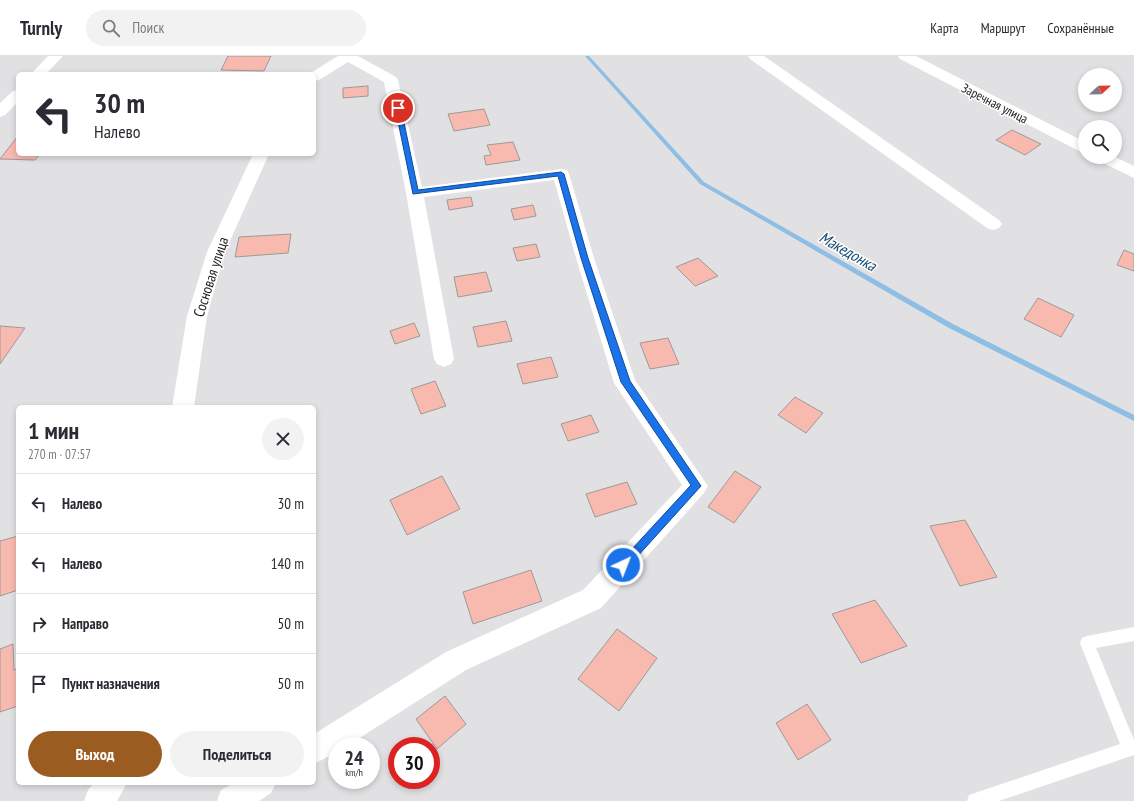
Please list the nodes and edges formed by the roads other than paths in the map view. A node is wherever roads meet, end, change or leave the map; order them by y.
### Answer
1 (56, 56) edge
2 (348, 56) edge
3 (755, 56) edge
4 (905, 56) edge
5 (40, 72) edge
6 (316, 76) edge
7 (16, 96) edge
8 (0, 112) edge
9 (1078, 144) edge
10 (260, 156) edge
11 (1117, 164) edge
12 (1134, 173) edge
13 (416, 193) junction
14 (993, 224) dead end
15 (444, 359) dead end
16 (183, 405) edge
17 (1134, 634) edge
18 (316, 749) edge
19 (111, 785) edge
20 (258, 785) edge
21 (99, 801) edge
22 (232, 801) edge
23 (975, 801) edge

1 - 5 street
2 - 6 street
2 - 13 street
3 - 14 street
4 - 9 street, Заречная улица
7 - 8 street
10 - 16 street, Сосновая улица
11 - 12 street
13 - 15 street
13 - 18 street
17 - 23 lane
19 - 21 street
20 - 22 street

